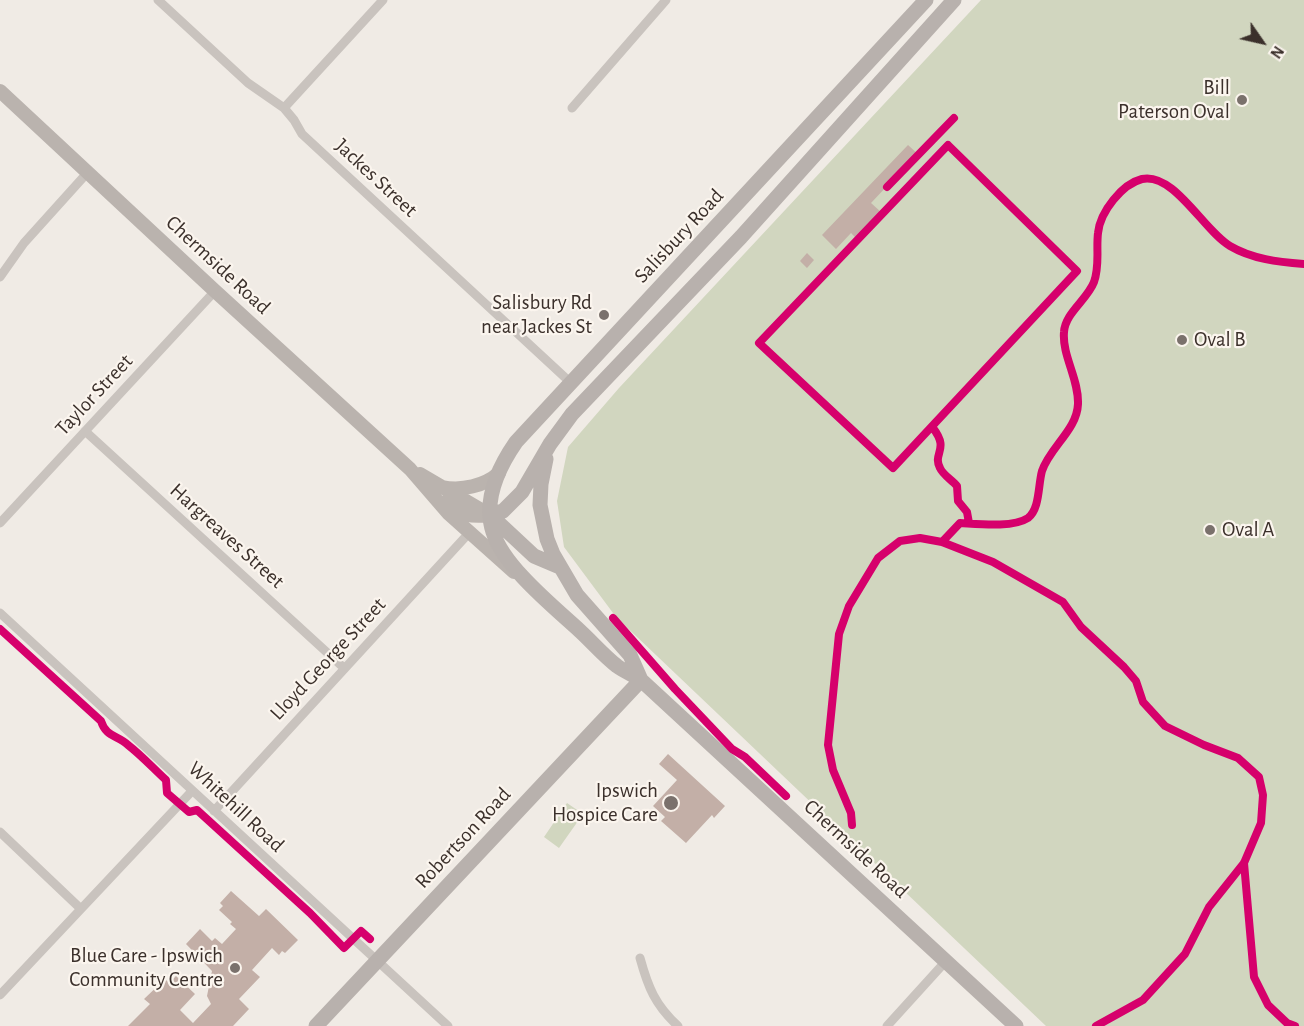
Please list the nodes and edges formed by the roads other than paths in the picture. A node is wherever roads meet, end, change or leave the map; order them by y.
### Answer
1 (158, 0) edge
2 (383, 0) edge
3 (666, 0) edge
4 (926, 0) edge
5 (954, 0) edge
6 (0, 91) edge
7 (284, 108) junction
8 (572, 108) dead end
9 (88, 172) junction
10 (0, 278) edge
11 (214, 291) junction
12 (571, 383) junction
13 (587, 399) junction
14 (85, 431) junction
15 (556, 435) junction
16 (499, 473) junction
17 (435, 489) junction
18 (490, 515) junction
19 (0, 523) edge
20 (469, 533) junction
21 (561, 569) junction
22 (536, 590) junction
23 (0, 613) edge
24 (344, 668) junction
25 (640, 680) junction
26 (192, 791) junction
27 (214, 811) junction
28 (0, 832) edge
29 (81, 909) junction
30 (640, 958) dead end
31 (377, 960) junction
32 (946, 961) junction
33 (0, 995) edge
34 (316, 1026) edge
35 (448, 1026) edge
36 (678, 1026) edge
37 (887, 1026) edge
38 (1016, 1026) edge

1 - 7 street, Jackes Street
2 - 7 street
3 - 8 street
4 - 12 main road, Salisbury Road
5 - 13 main road
6 - 9 street, Chermside Road
7 - 12 street, Jackes Street
9 - 10 street
9 - 11 street, Chermside Road
11 - 14 street, Taylor Street
11 - 17 street, Chermside Road
12 - 13 main road
12 - 16 main road, Salisbury Road
13 - 15 main road
14 - 19 street, Taylor Street
14 - 24 street, Hargreaves Street
15 - 18 main road
15 - 21 main road
16 - 17 street
16 - 18 main road, Salisbury Road
17 - 18 street, Chermside Road
17 - 20 street, Chermside Road
18 - 21 main road, Chermside Road
18 - 22 main road, Salisbury Road
20 - 22 street, Chermside Road
20 - 24 street, Lloyd George Street
21 - 25 main road, Chermside Road
22 - 25 main road, Chermside Road
23 - 26 street, Whitehill Road
24 - 27 street, Lloyd George Street
25 - 31 main road, Robertson Road
25 - 32 main road, Chermside Road
26 - 27 street, Whitehill Road
26 - 29 street
27 - 31 street, Whitehill Road
28 - 29 street
29 - 33 street
30 - 36 street
31 - 34 main road, Robertson Road
31 - 35 street, Whitehill Road
32 - 37 street
32 - 38 main road, Chermside Road

